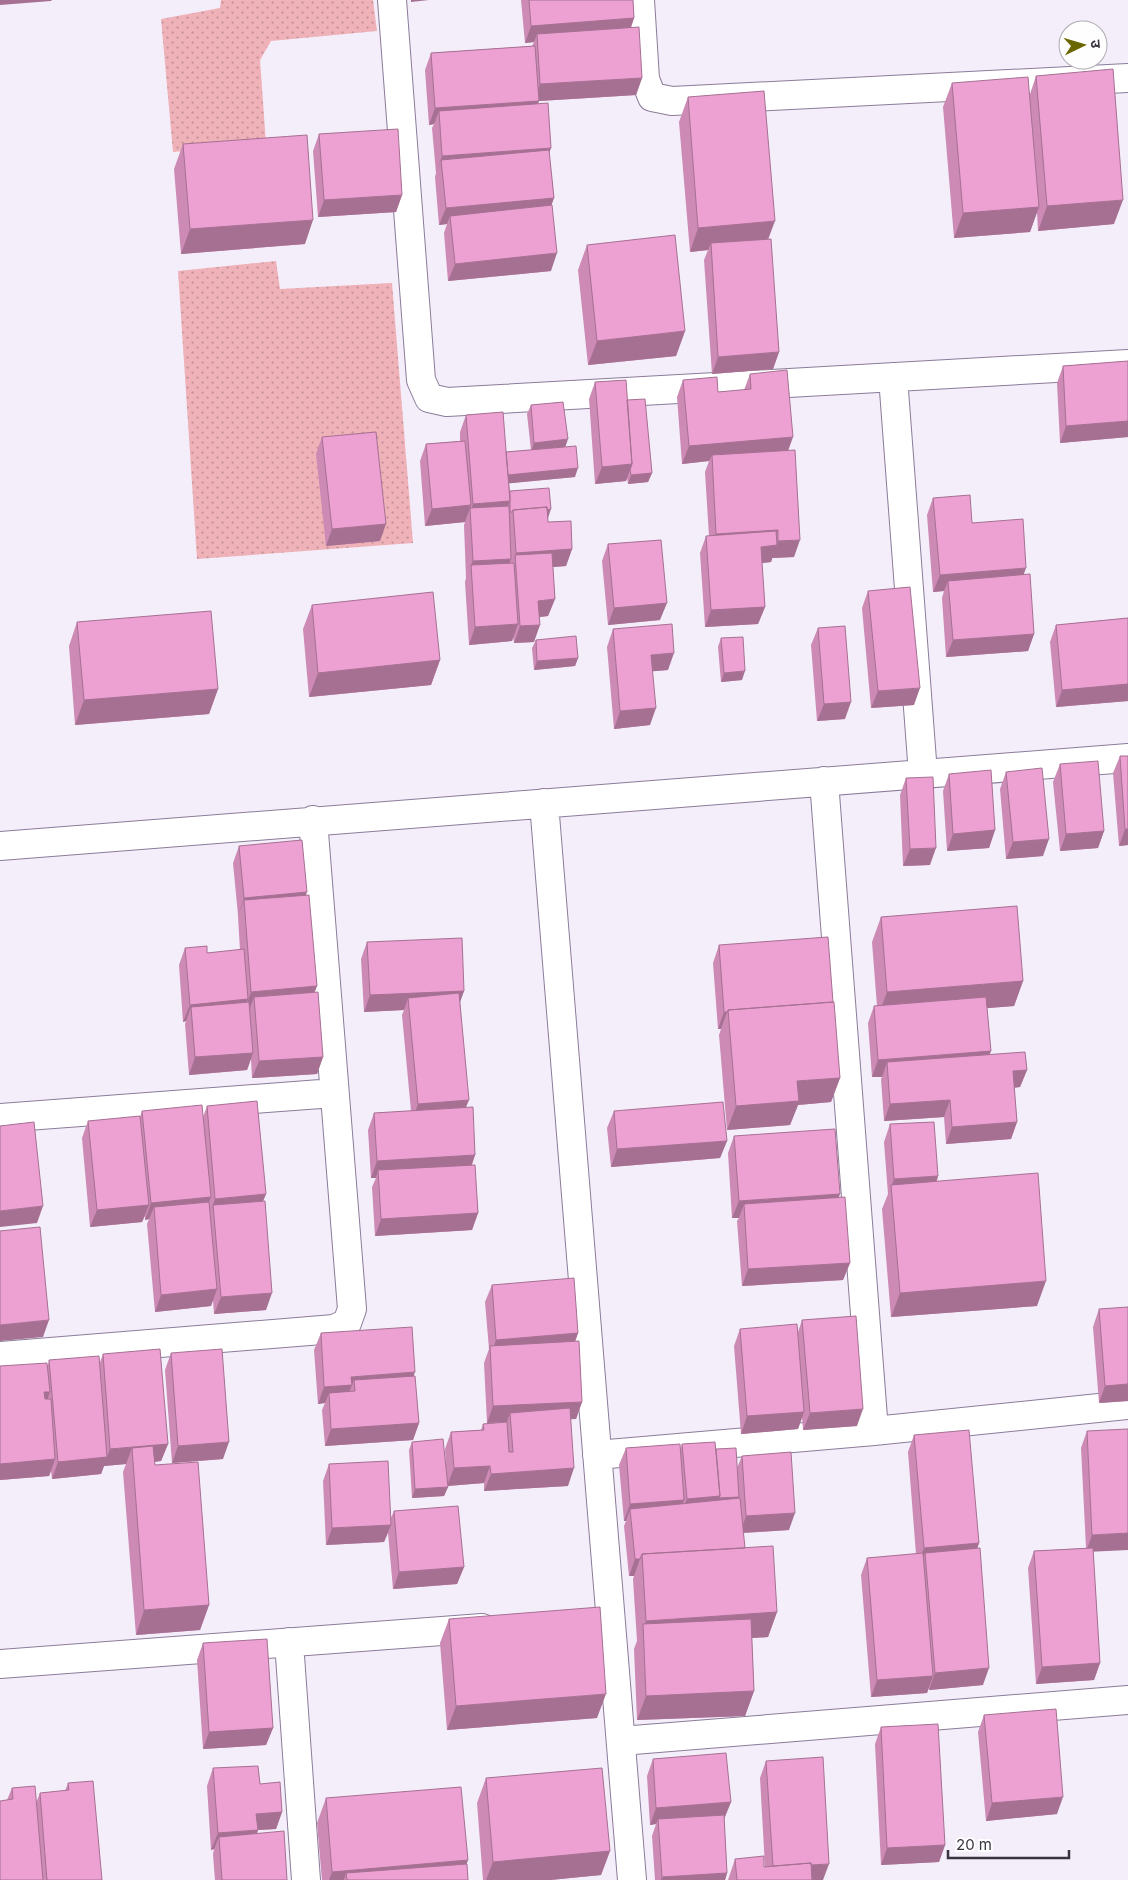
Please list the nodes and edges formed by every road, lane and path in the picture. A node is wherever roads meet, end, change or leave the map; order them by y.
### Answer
1 (392, 0) edge
2 (640, 0) edge
3 (1128, 78) edge
4 (1128, 364) edge
5 (893, 377) junction
6 (1128, 758) edge
7 (923, 774) junction
8 (824, 781) junction
9 (544, 803) junction
10 (313, 820) junction
11 (0, 846) edge
12 (334, 1093) junction
13 (0, 1118) edge
14 (0, 1356) edge
15 (1128, 1405) edge
16 (874, 1431) junction
17 (597, 1455) junction
18 (503, 1626) edge
19 (289, 1642) junction
20 (0, 1664) edge
21 (1128, 1700) edge
22 (620, 1741) junction
23 (306, 1880) edge
24 (632, 1880) edge

1 - 5 street
2 - 3 street
4 - 5 street
5 - 7 street
6 - 7 street
7 - 8 street
8 - 9 street
8 - 16 street
9 - 10 street
9 - 17 street
10 - 11 street
10 - 12 street
12 - 13 street
12 - 14 street
15 - 16 street
16 - 17 street
17 - 22 street
18 - 19 street
19 - 20 street
19 - 23 street
21 - 22 street
22 - 24 street

